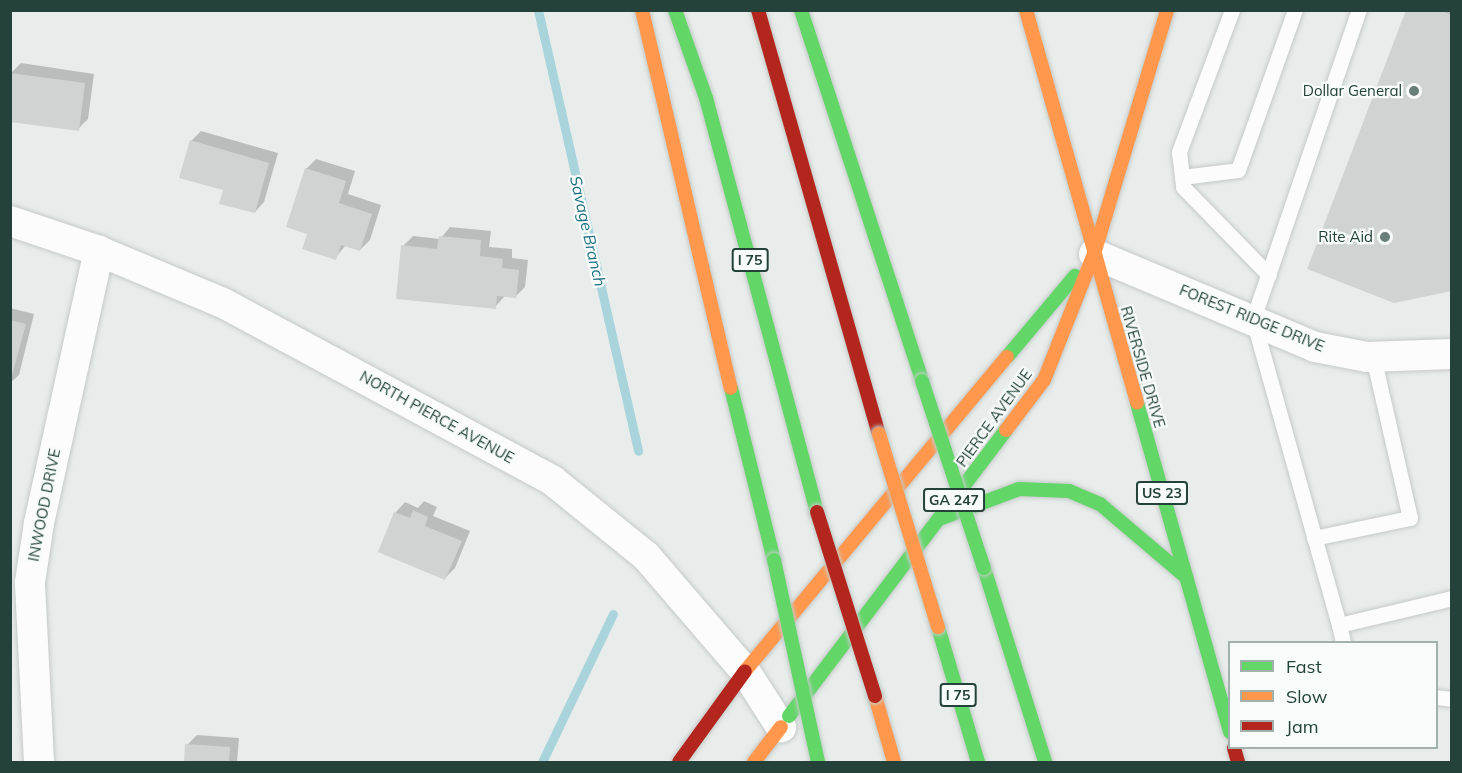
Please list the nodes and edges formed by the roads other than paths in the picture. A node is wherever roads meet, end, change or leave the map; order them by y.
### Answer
1 (642, 10) edge
2 (675, 10) edge
3 (758, 10) edge
4 (801, 10) edge
5 (1026, 10) edge
6 (1167, 10) edge
7 (1232, 10) edge
8 (1295, 10) edge
9 (1359, 10) edge
10 (1182, 177) junction
11 (10, 221) edge
12 (99, 251) junction
13 (1094, 254) junction
14 (1269, 275) junction
15 (1253, 320) junction
16 (1452, 354) edge
17 (1373, 357) junction
18 (942, 518) junction
19 (1314, 538) junction
20 (1186, 577) junction
21 (1452, 598) edge
22 (1339, 625) junction
23 (1343, 641) edge
24 (745, 672) junction
25 (781, 727) junction
26 (1228, 728) edge
27 (39, 762) edge
28 (680, 762) edge
29 (754, 762) edge
30 (818, 762) edge
31 (894, 762) edge
32 (978, 762) edge
33 (1045, 762) edge

1 - 30 main road, bridge
2 - 31 main road, I 75, bridge
3 - 32 main road, I 75, bridge
4 - 33 main road, bridge
5 - 13 main road, RIVERSIDE DRIVE / US 23
6 - 13 main road, PIERCE AVENUE / GA 247
7 - 10 lane
8 - 10 lane
9 - 14 lane
10 - 14 lane
11 - 12 street, NORTH PIERCE AVENUE
12 - 24 street, NORTH PIERCE AVENUE
12 - 27 street, INWOOD DRIVE
13 - 15 street, FOREST RIDGE DRIVE
13 - 18 main road, PIERCE AVENUE / GA 247
13 - 20 main road, RIVERSIDE DRIVE / US 23
13 - 24 main road, PIERCE AVENUE / GA 247
14 - 15 lane
15 - 17 street, FOREST RIDGE DRIVE
15 - 19 lane
16 - 17 street, FOREST RIDGE DRIVE
17 - 19 lane
18 - 20 main road
18 - 25 main road, PIERCE AVENUE / GA 247
19 - 22 lane
20 - 26 main road, RIVERSIDE DRIVE / US 23
21 - 22 lane
22 - 23 lane
24 - 25 street, NORTH PIERCE AVENUE
24 - 28 main road, PIERCE AVENUE
25 - 29 main road, PIERCE AVENUE

